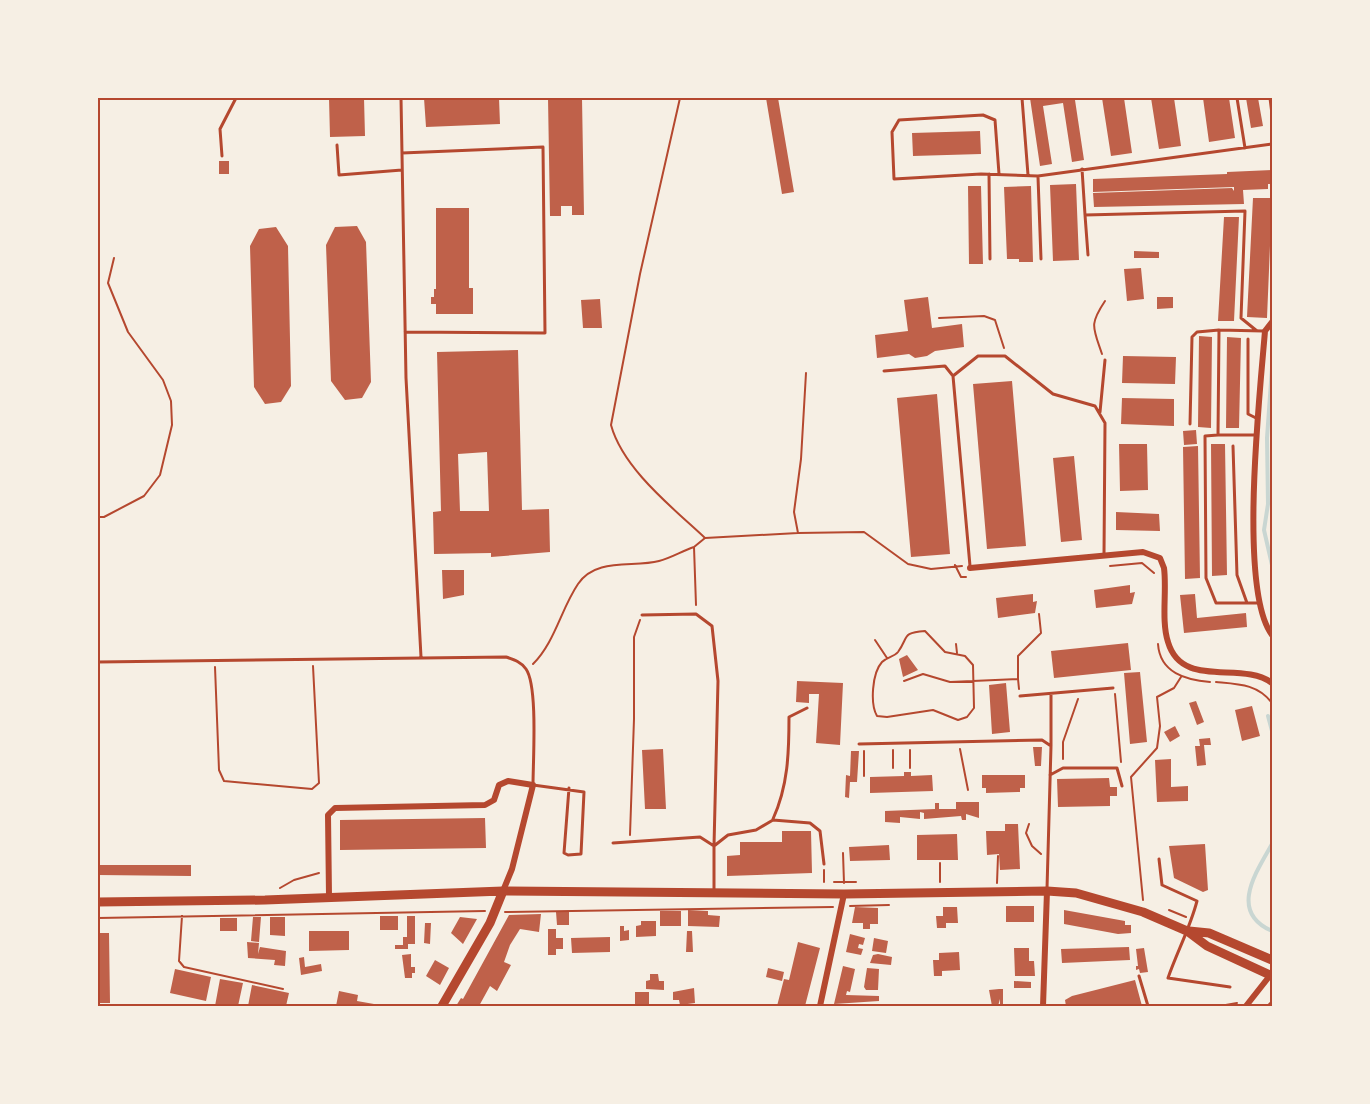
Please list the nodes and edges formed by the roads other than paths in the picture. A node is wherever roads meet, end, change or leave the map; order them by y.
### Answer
1 (236, 98) edge
2 (401, 98) edge
3 (1022, 98) edge
4 (1238, 98) edge
5 (1270, 98) edge
6 (1272, 114) edge
7 (1272, 144) edge
8 (337, 146) dead end
9 (1245, 147) junction
10 (402, 153) junction
11 (222, 156) dead end
12 (1082, 169) junction
13 (402, 170) junction
14 (989, 174) junction
15 (999, 174) junction
16 (1028, 175) junction
17 (1038, 176) junction
18 (1085, 215) junction
19 (1088, 255) dead end
20 (990, 259) dead end
21 (1041, 259) dead end
22 (1272, 322) edge
23 (1219, 330) junction
24 (1257, 331) junction
25 (1265, 331) junction
26 (405, 332) junction
27 (1248, 339) dead end
28 (1105, 360) road end
29 (884, 371) dead end
30 (953, 376) junction
31 (1100, 414) junction
32 (1258, 418) junction
33 (1190, 424) dead end
34 (1218, 435) junction
35 (1257, 435) junction
36 (1233, 446) dead end
37 (1104, 555) junction
38 (970, 568) joint
39 (1246, 603) junction
40 (1259, 603) junction
41 (642, 615) road end
42 (1272, 635) edge
43 (422, 657) junction
44 (98, 663) edge
45 (1272, 683) edge
46 (1113, 688) road end
47 (1051, 694) junction
48 (1020, 696) road end
49 (807, 708) dead end
50 (859, 744) dead end
51 (1051, 746) junction
52 (1050, 775) junction
53 (533, 785) junction
54 (1122, 786) dead end
55 (569, 789) junction
56 (773, 820) junction
57 (613, 843) dead end
58 (714, 846) junction
59 (1159, 859) dead end
60 (824, 864) dead end
61 (503, 891) junction
62 (1047, 891) junction
63 (714, 894) junction
64 (844, 894) junction
65 (329, 896) junction
66 (98, 902) edge
67 (1186, 931) junction
68 (1272, 960) edge
69 (1272, 975) edge
70 (1139, 976) dead end
71 (1230, 987) dead end
72 (1246, 1003) edge
73 (442, 1006) edge
74 (820, 1006) edge
75 (1043, 1006) edge
76 (1148, 1006) edge

1 - 11 lane
2 - 10 lane
3 - 16 lane
4 - 9 lane
5 - 6 lane
7 - 9 lane
8 - 13 lane
9 - 12 lane
10 - 13 lane
10 - 26 lane
12 - 17 lane
12 - 18 lane
13 - 26 lane
14 - 15 lane
14 - 15 lane
14 - 20 lane
15 - 16 lane
16 - 17 lane
17 - 21 lane
18 - 19 lane
18 - 24 lane
22 - 25 street
23 - 24 lane
23 - 33 lane
23 - 34 lane
24 - 25 lane
25 - 32 street
26 - 43 lane
27 - 32 lane
28 - 31 lane
29 - 30 lane
30 - 31 lane
30 - 38 lane
31 - 37 lane
32 - 35 street
34 - 35 lane
34 - 39 lane
35 - 40 street
36 - 39 lane
37 - 38 street
37 - 45 street
39 - 40 lane
40 - 42 street
41 - 58 lane
43 - 44 lane
43 - 53 lane
46 - 47 lane
47 - 48 lane
47 - 51 lane
49 - 56 lane
50 - 51 lane
51 - 52 lane
52 - 54 lane
52 - 62 lane
53 - 55 lane
53 - 61 street
53 - 65 street
55 - 55 lane
56 - 58 lane
56 - 60 lane
57 - 58 lane
58 - 63 lane
59 - 67 lane
61 - 63 main road
61 - 65 main road
61 - 73 main road
62 - 64 main road
62 - 67 main road
62 - 75 street
63 - 64 main road
64 - 74 street
65 - 66 main road
67 - 68 main road
67 - 69 main road
67 - 71 lane
69 - 72 street
70 - 76 lane

